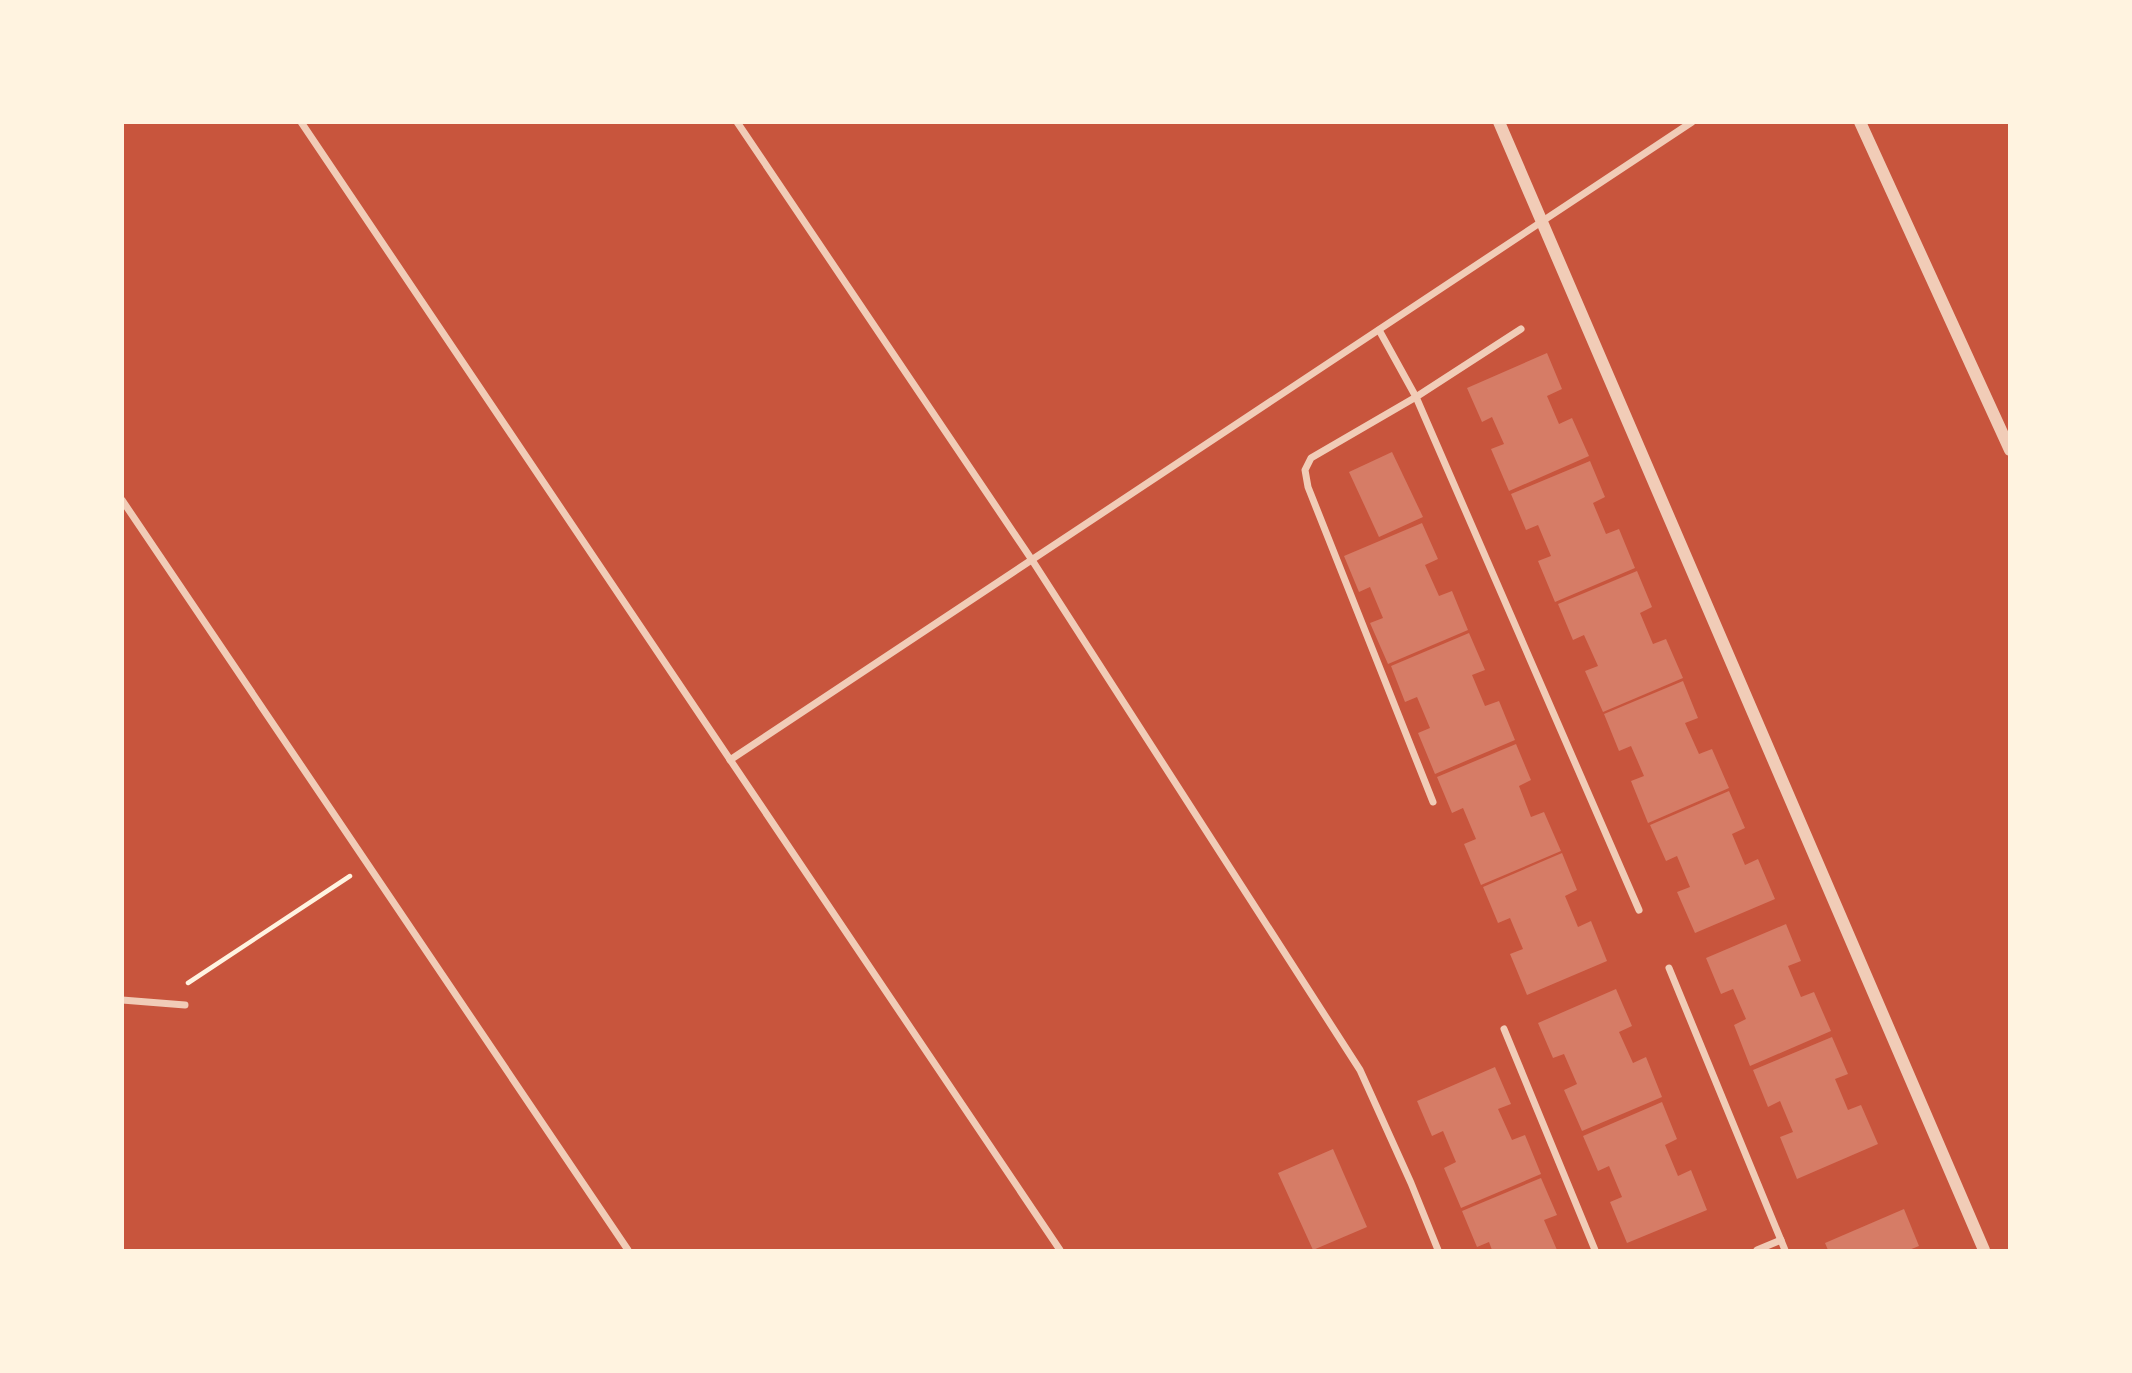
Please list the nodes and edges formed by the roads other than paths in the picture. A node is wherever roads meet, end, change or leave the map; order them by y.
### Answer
1 (301, 122) edge
2 (737, 122) edge
3 (1499, 122) edge
4 (1692, 122) edge
5 (1860, 122) edge
6 (1542, 222) junction
7 (1521, 329) dead end
8 (1379, 330) junction
9 (1416, 397) junction
10 (2010, 450) edge
11 (122, 500) edge
12 (1032, 560) junction
13 (730, 760) junction
14 (1433, 802) dead end
15 (1639, 910) dead end
16 (1669, 968) dead end
17 (122, 1000) edge
18 (185, 1005) dead end
19 (1504, 1029) dead end
20 (1781, 1240) junction
21 (628, 1251) edge
22 (1060, 1251) edge
23 (1438, 1251) edge
24 (1595, 1251) edge
25 (1757, 1251) edge
26 (1785, 1251) edge
27 (1984, 1251) edge

1 - 13 street
2 - 12 street
3 - 6 street
4 - 6 street
5 - 10 street
6 - 8 street
6 - 27 street
7 - 9 street
8 - 9 street
8 - 12 street
9 - 14 street
9 - 15 street
11 - 21 street
12 - 13 street
12 - 23 street
13 - 22 street
16 - 20 street
17 - 18 street
19 - 24 street
20 - 25 street
20 - 26 street

